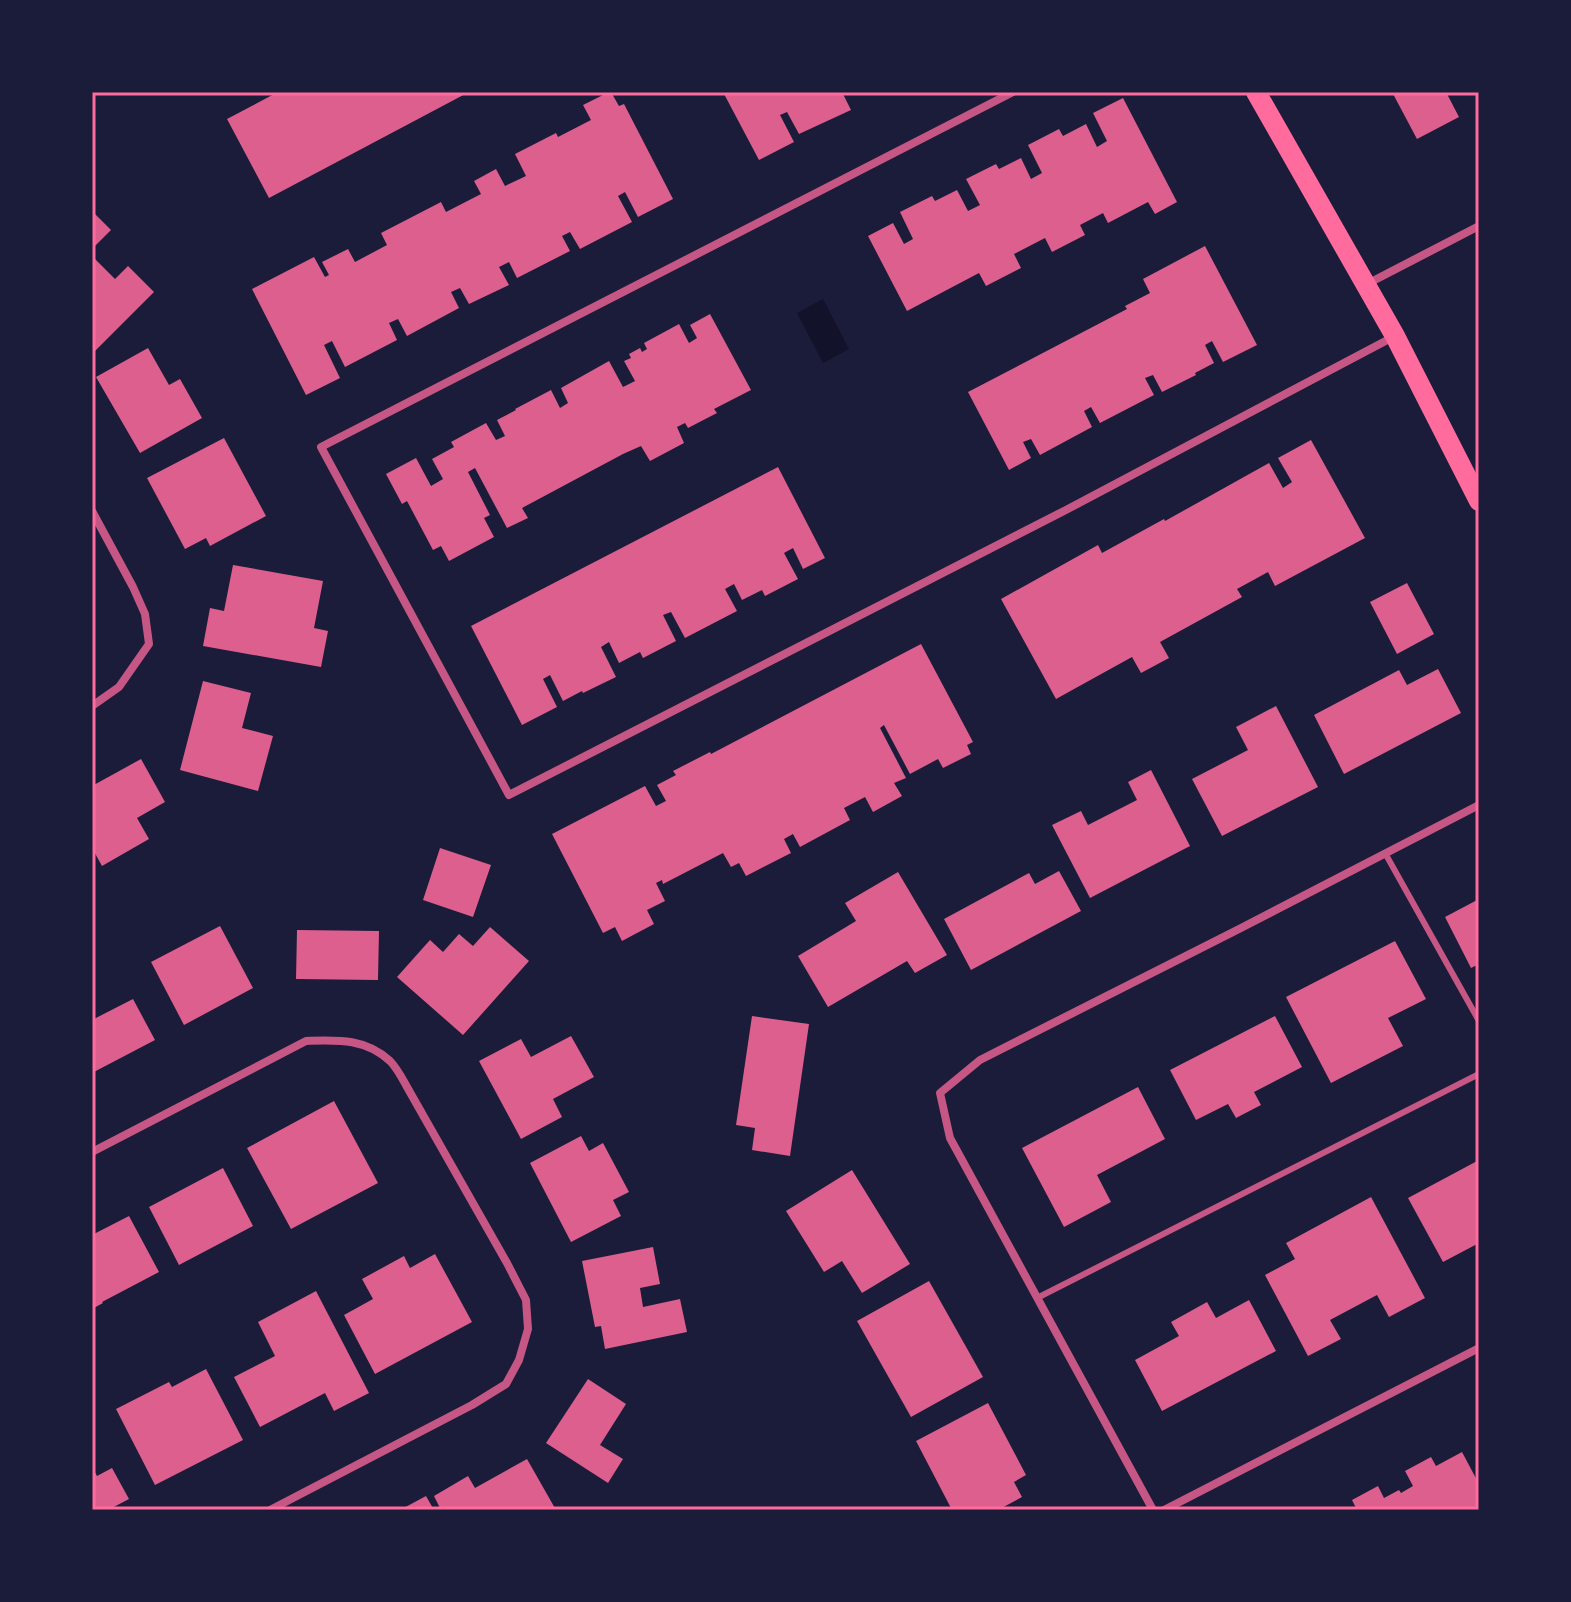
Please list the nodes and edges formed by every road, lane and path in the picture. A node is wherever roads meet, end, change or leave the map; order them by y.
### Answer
1 (1013, 92) edge
2 (1256, 92) edge
3 (1479, 226) edge
4 (1366, 284) junction
5 (1395, 336) junction
6 (1479, 501) edge
7 (92, 511) edge
8 (92, 706) edge
9 (1479, 805) edge
10 (1385, 853) junction
11 (1479, 1021) edge
12 (1479, 1074) edge
13 (92, 1152) edge
14 (1037, 1298) junction
15 (1479, 1348) edge
16 (270, 1510) edge
17 (1153, 1510) edge
18 (1164, 1510) edge

1 - 5 street
2 - 4 main road
3 - 4 street
4 - 5 main road
5 - 6 main road
7 - 8 street
9 - 10 street
10 - 11 lane
10 - 14 street
12 - 14 lane
13 - 16 street
14 - 17 street
15 - 18 street

